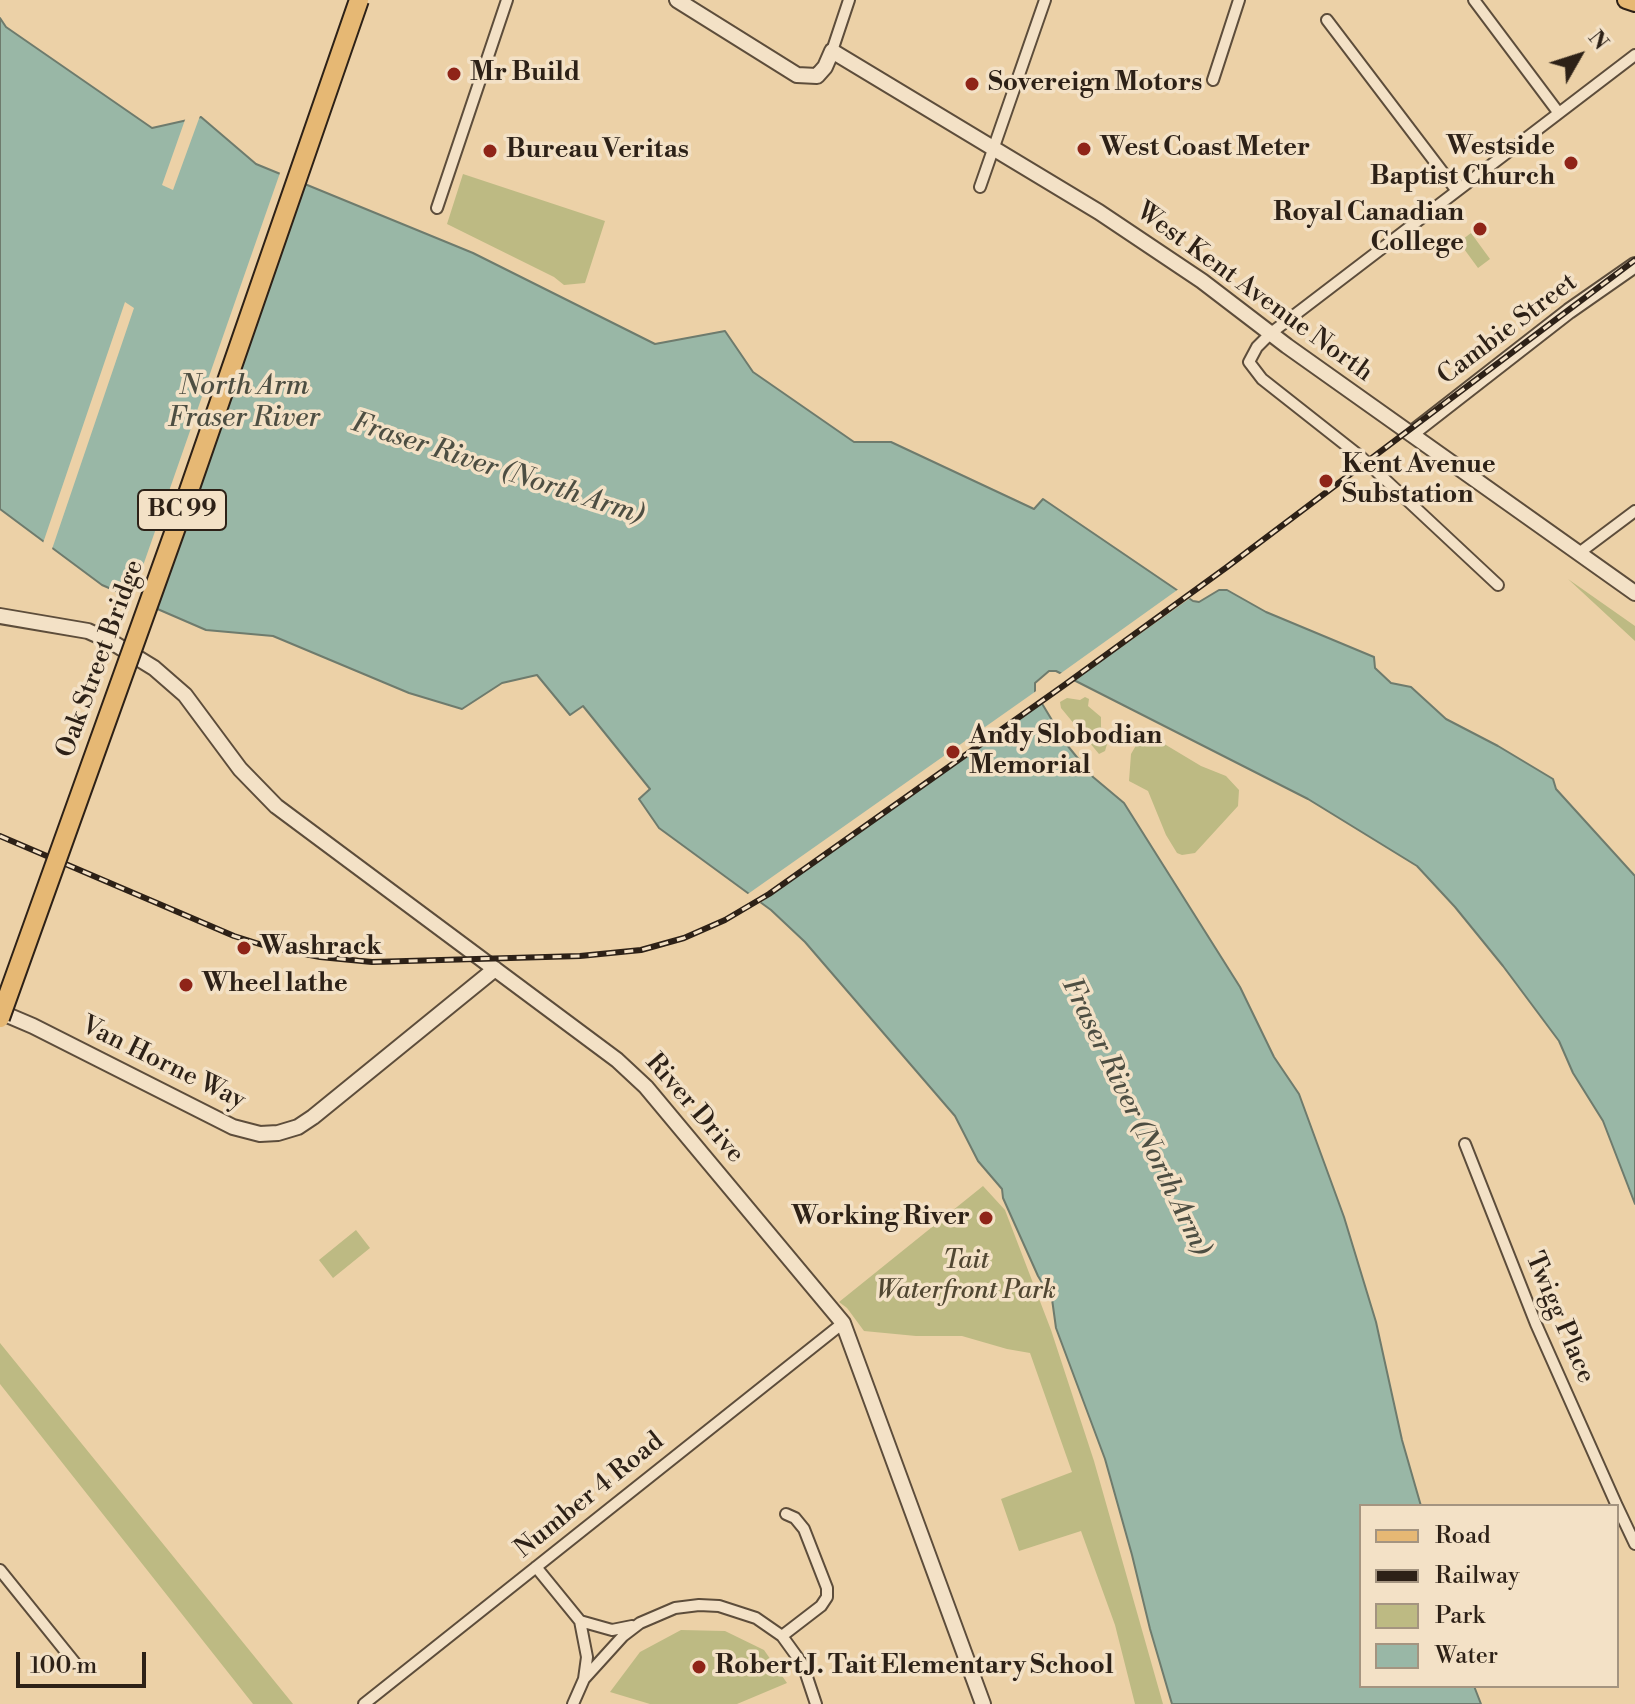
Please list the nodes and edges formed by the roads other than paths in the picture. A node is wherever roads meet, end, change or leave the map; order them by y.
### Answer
1 (350, 0) edge
2 (359, 0) edge
3 (507, 0) edge
4 (677, 0) edge
5 (849, 0) edge
6 (1045, 0) edge
7 (1239, 0) edge
8 (1474, 0) edge
9 (1626, 0) edge
10 (1635, 3) edge
11 (1327, 20) dead end
12 (832, 51) junction
13 (1635, 55) edge
14 (1213, 80) dead end
15 (1558, 112) junction
16 (995, 149) junction
17 (980, 187) dead end
18 (1457, 191) junction
19 (437, 208) dead end
20 (1635, 265) edge
21 (1271, 333) junction
22 (1411, 434) junction
23 (1635, 511) edge
24 (1579, 553) junction
25 (1498, 585) dead end
26 (1635, 593) edge
27 (0, 616) edge
28 (495, 969) junction
29 (0, 990) edge
30 (0, 1015) edge
31 (1465, 1144) dead end
32 (843, 1323) junction
33 (1616, 1504) edge
34 (1619, 1510) edge
35 (786, 1514) dead end
36 (1635, 1544) edge
37 (536, 1567) junction
38 (0, 1570) edge
39 (580, 1621) junction
40 (640, 1623) junction
41 (782, 1636) junction
42 (75, 1663) dead end
43 (584, 1679) junction
44 (364, 1704) edge
45 (573, 1704) edge
46 (816, 1704) edge
47 (983, 1704) edge

1 - 29 highway, Oak Street Bridge / BC 99
2 - 30 highway, Oak Street Bridge / BC 99, bridge
3 - 19 street
4 - 12 street
5 - 12 street
6 - 16 street
7 - 14 street
8 - 15 street
9 - 10 main road
11 - 18 street
12 - 16 street, West Kent Avenue North
13 - 15 street
15 - 18 street
16 - 17 street
16 - 21 street, West Kent Avenue North
18 - 21 street
20 - 22 street, Cambie Street
21 - 22 street, West Kent Avenue North
21 - 25 street
22 - 24 street, West Kent Avenue North
23 - 24 street
24 - 26 street, West Kent Avenue North
27 - 28 street, River Drive
28 - 30 street, Van Horne Way
28 - 32 street, River Drive
31 - 33 street, Twigg Place
32 - 37 street, Number 4 Road
32 - 47 street, River Drive
34 - 36 street, Twigg Place
35 - 41 street
37 - 39 street
37 - 44 street, Number 4 Road
38 - 42 street
39 - 40 street
39 - 43 street
40 - 41 street
40 - 43 street
41 - 46 street
43 - 45 street

